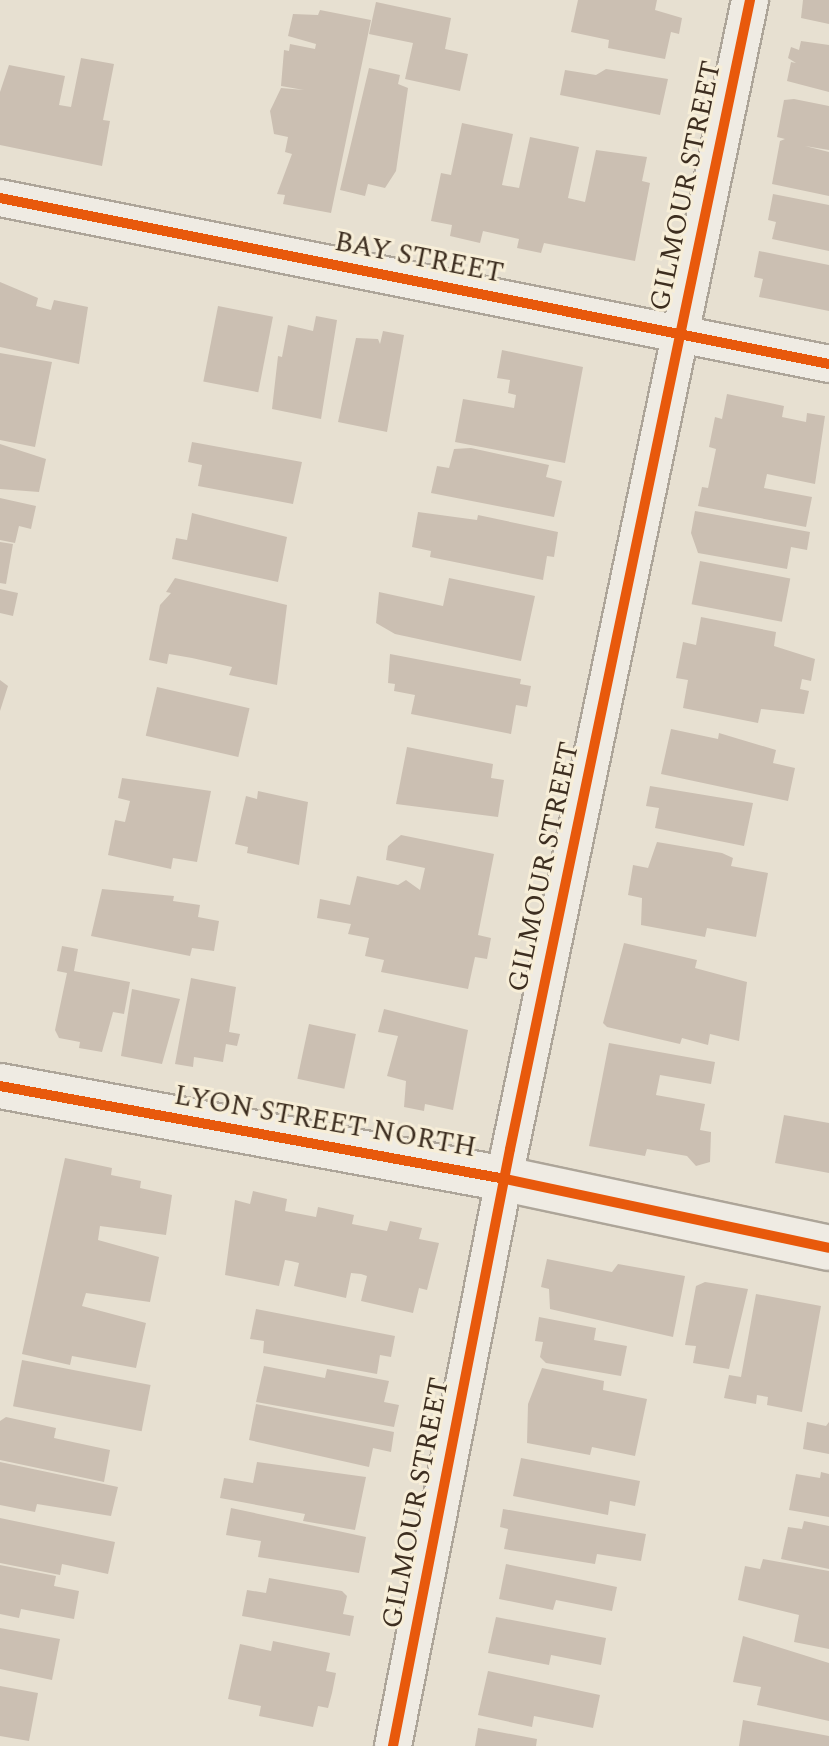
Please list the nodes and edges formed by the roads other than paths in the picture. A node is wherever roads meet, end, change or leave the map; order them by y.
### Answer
1 (750, 0) edge
2 (0, 198) edge
3 (679, 334) junction
4 (829, 364) edge
5 (0, 1086) edge
6 (505, 1179) junction
7 (829, 1248) edge
8 (393, 1746) edge

1 - 3 street, GILMOUR STREET
2 - 3 street, BAY STREET
3 - 4 street, BAY STREET
3 - 6 street, GILMOUR STREET
5 - 6 main road, LYON STREET NORTH
6 - 7 main road, LYON STREET NORTH
6 - 8 street, GILMOUR STREET

